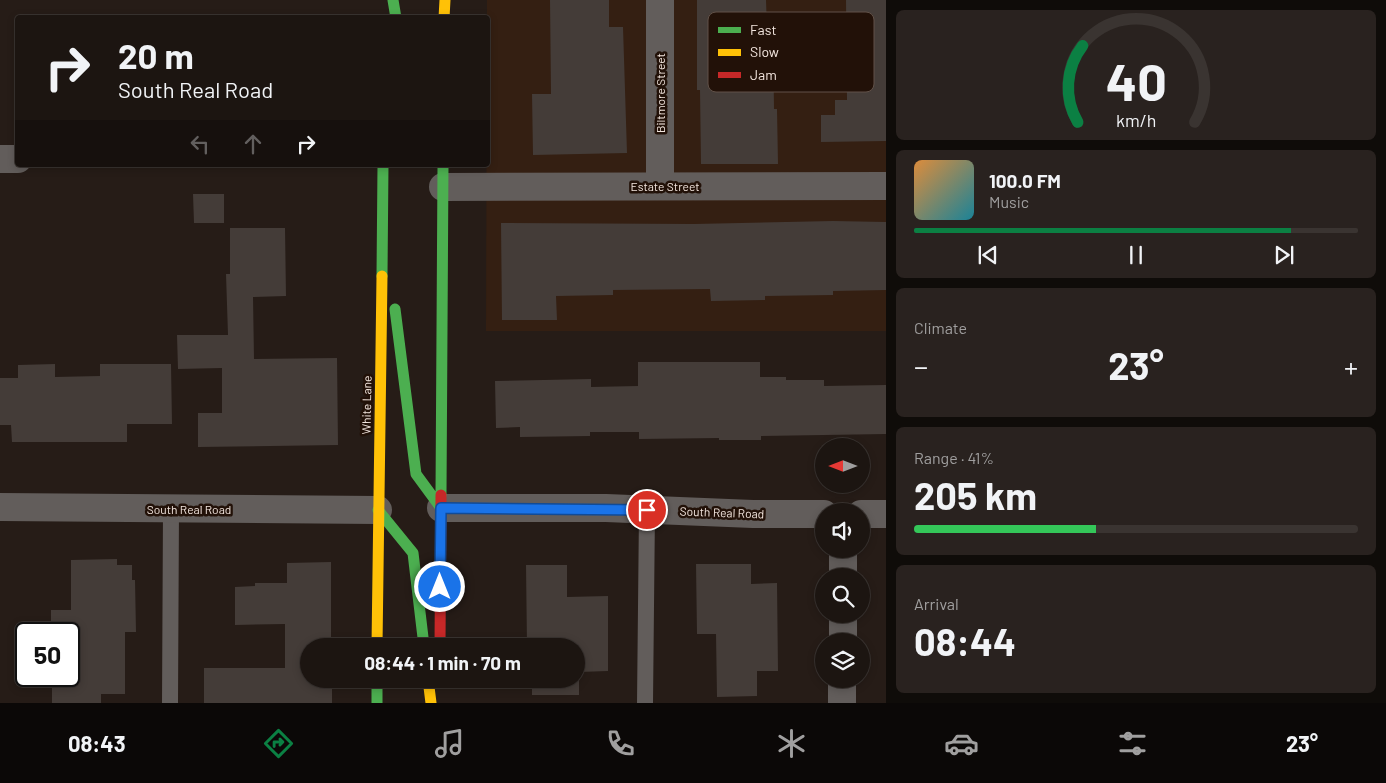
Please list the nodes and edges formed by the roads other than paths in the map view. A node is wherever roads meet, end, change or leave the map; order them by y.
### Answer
1 (384, 0) edge
2 (393, 0) edge
3 (445, 0) edge
4 (660, 0) edge
5 (384, 15) edge
6 (396, 15) edge
7 (444, 15) edge
8 (15, 158) edge
9 (0, 159) edge
10 (383, 167) edge
11 (439, 172) edge
12 (660, 186) junction
13 (886, 186) edge
14 (383, 214) junction
15 (0, 507) edge
16 (441, 508) junction
17 (171, 509) junction
18 (378, 510) junction
19 (647, 510) junction
20 (815, 514) edge
21 (870, 514) edge
22 (886, 514) edge
23 (377, 638) edge
24 (423, 638) edge
25 (440, 638) edge
26 (377, 688) edge
27 (429, 688) edge
28 (440, 688) edge
29 (842, 688) edge
30 (170, 703) edge
31 (377, 703) edge
32 (431, 703) edge
33 (440, 703) edge
34 (646, 703) edge
35 (842, 703) edge

1 - 5 main road
2 - 6 main road
3 - 7 main road
4 - 12 street, Biltmore Street
8 - 9 street
10 - 14 main road, White Lane
11 - 12 street, Estate Street
11 - 16 main road
12 - 13 street, Estate Street
14 - 16 main road
14 - 18 main road, White Lane
15 - 17 street, South Real Road
16 - 19 street, South Real Road
16 - 25 main road
17 - 18 street, South Real Road
17 - 30 lane
18 - 23 main road, White Lane
18 - 24 main road
19 - 20 street, South Real Road
19 - 34 lane
21 - 22 street
26 - 31 main road
27 - 32 main road
28 - 33 main road
29 - 35 street

